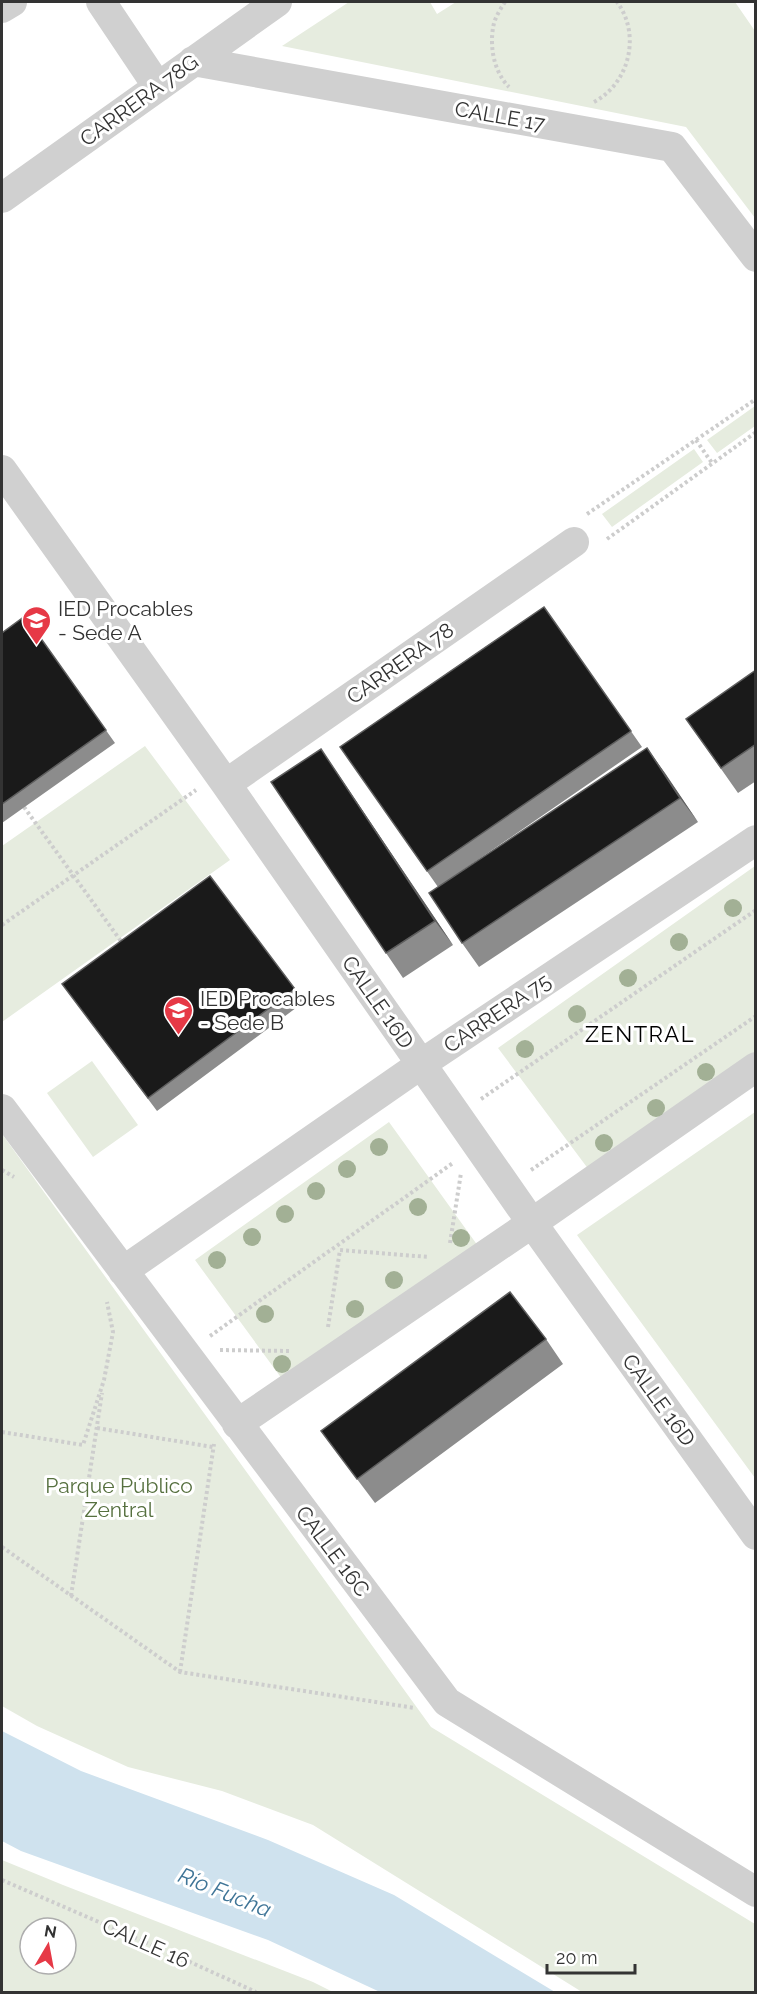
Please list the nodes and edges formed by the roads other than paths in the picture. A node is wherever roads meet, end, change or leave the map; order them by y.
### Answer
1 (12, 2) edge
2 (101, 2) edge
3 (277, 2) edge
4 (2, 8) edge
5 (193, 62) junction
6 (158, 87) junction
7 (2, 198) edge
8 (756, 257) edge
9 (2, 470) edge
10 (574, 542) dead end
11 (214, 785) junction
12 (756, 840) edge
13 (421, 1064) junction
14 (756, 1067) edge
15 (2, 1109) edge
16 (532, 1223) junction
17 (114, 1282) junction
18 (226, 1430) junction
19 (756, 1535) edge
20 (756, 1892) edge

1 - 4 street
2 - 6 street
3 - 5 street, CARRERA 78G
5 - 6 street, CARRERA 78G
5 - 8 street, CALLE 17
6 - 7 street, CARRERA 78G
9 - 11 street, CALLE 16D
10 - 11 street, CARRERA 78
11 - 13 street, CALLE 16D
12 - 13 street, CARRERA 75
13 - 16 street, CALLE 16D
13 - 17 street, CARRERA 75
14 - 16 street
15 - 17 street, CALLE 16C
16 - 18 street
16 - 19 street, CALLE 16D
17 - 18 street, CALLE 16C
18 - 20 street, CALLE 16C

